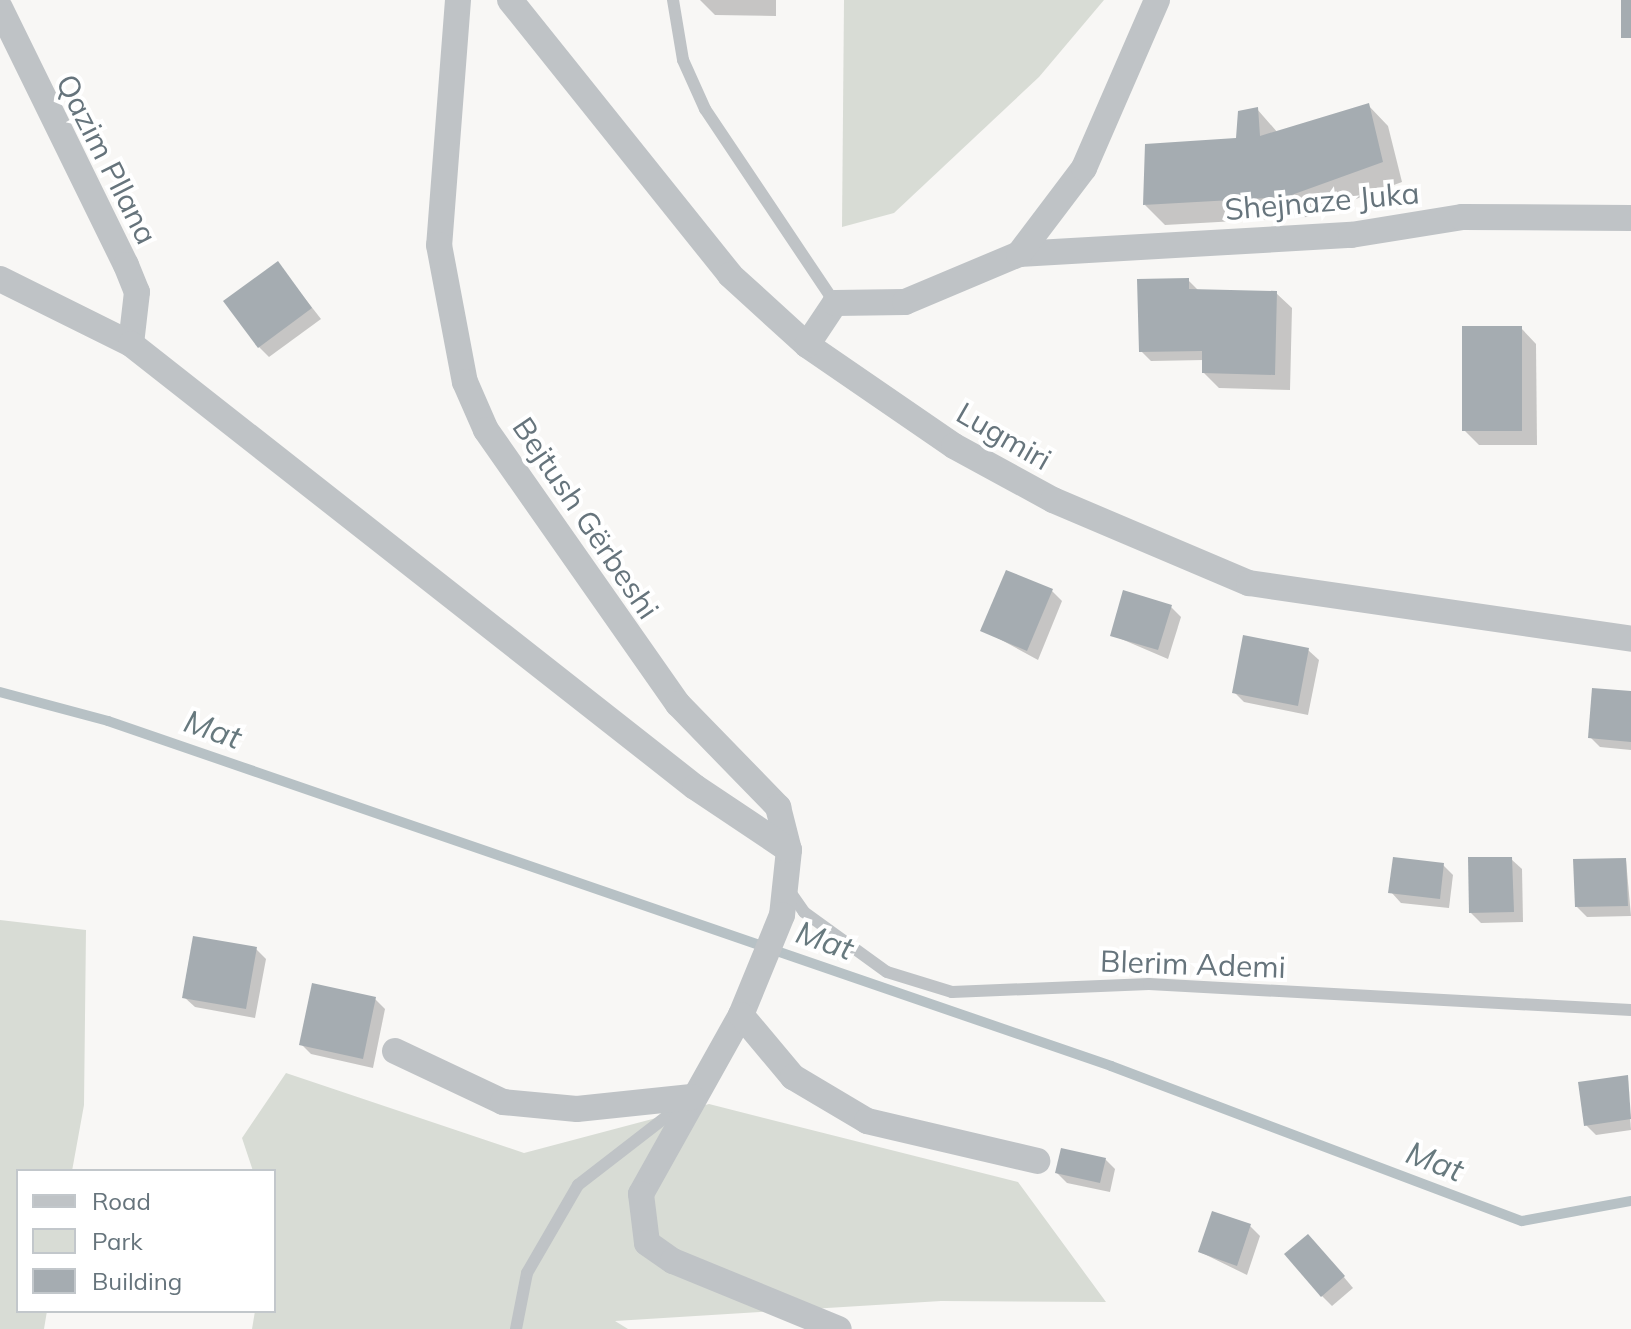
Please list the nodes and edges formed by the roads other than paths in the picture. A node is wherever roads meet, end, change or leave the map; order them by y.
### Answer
1 (458, 0) edge
2 (510, 0) edge
3 (673, 0) edge
4 (1157, 0) edge
5 (0, 8) edge
6 (1631, 218) edge
7 (1019, 254) junction
8 (0, 279) edge
9 (835, 303) junction
10 (131, 344) junction
11 (807, 345) junction
12 (1631, 639) edge
13 (789, 850) junction
14 (788, 889) junction
15 (1631, 1010) edge
16 (741, 1015) junction
17 (395, 1051) dead end
18 (691, 1097) junction
19 (1037, 1161) dead end
20 (516, 1329) edge
21 (839, 1329) edge

1 - 13 street, Bejtush Gërbeshi
2 - 11 street, Lugmiri
3 - 9 lane
4 - 7 street
5 - 10 street, Qazim Pllana
6 - 7 street, Shejnaze Juka
7 - 9 street
8 - 10 street
9 - 11 street
10 - 13 street
11 - 12 street, Lugmiri
13 - 14 street, Bejtush Gërbeshi
14 - 15 lane, Blerim Ademi
14 - 16 street, Bejtush Gërbeshi
16 - 18 street, Bejtush Gërbeshi
16 - 19 street
17 - 18 street
18 - 20 lane
18 - 21 street, Bejtush Gërbeshi

